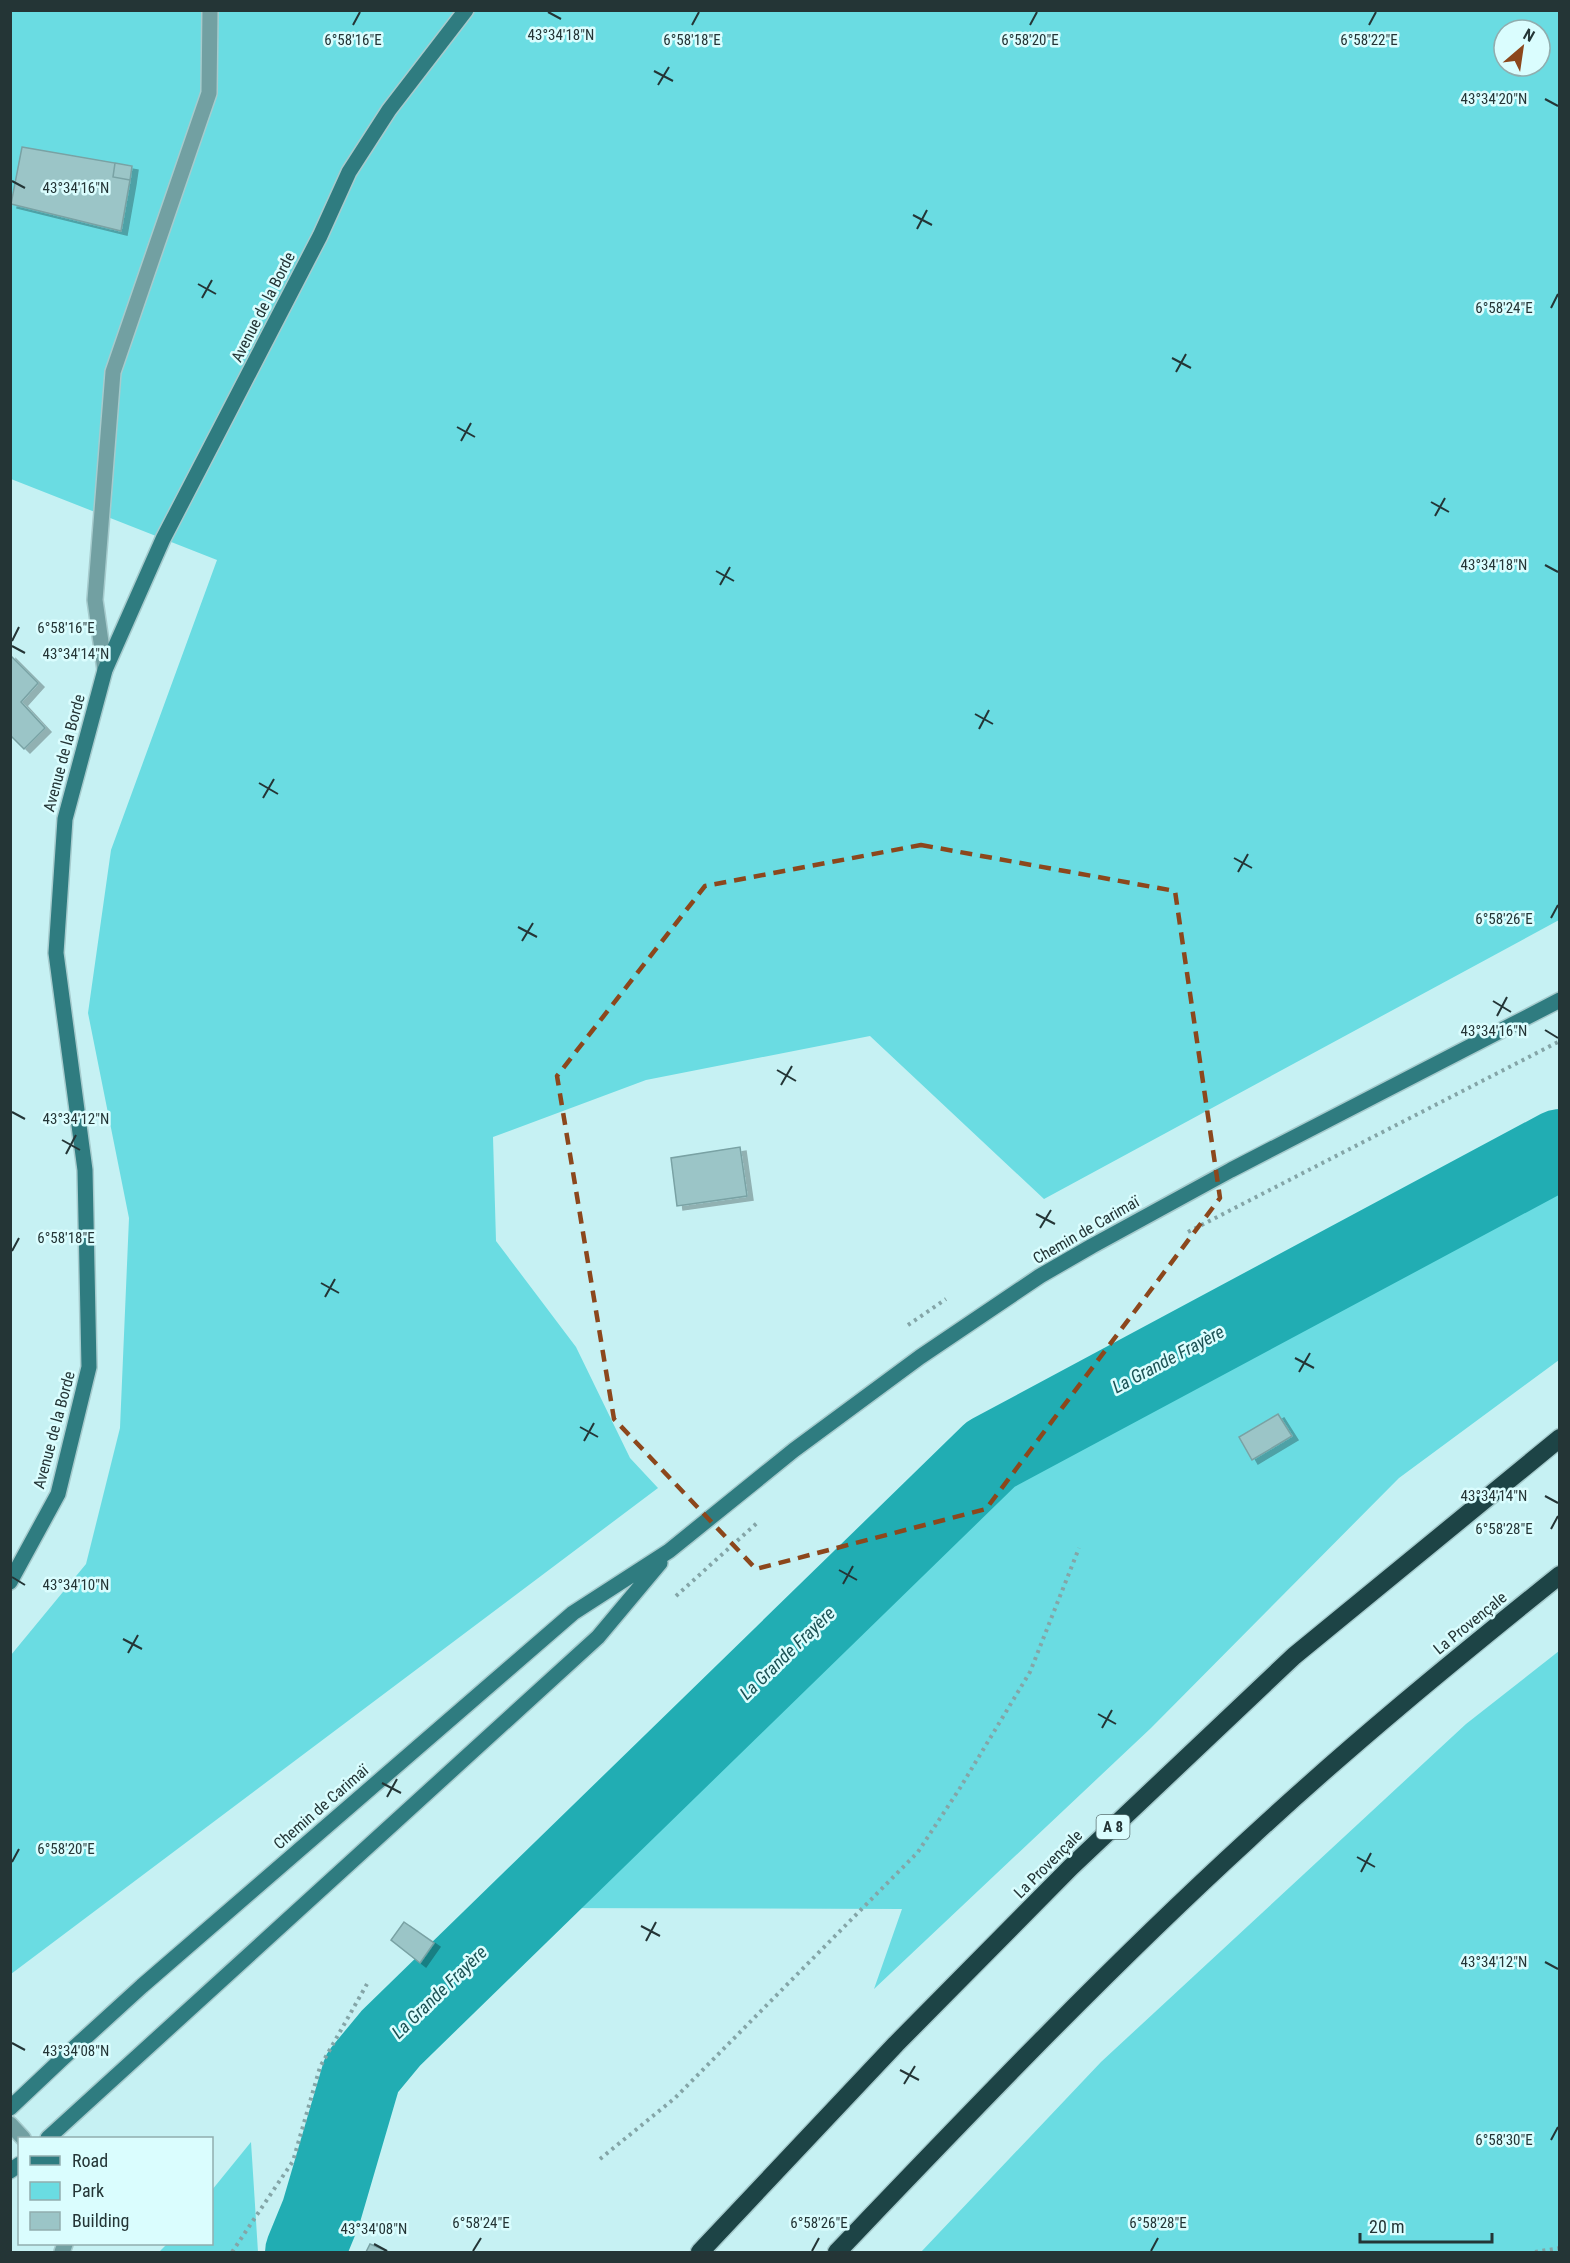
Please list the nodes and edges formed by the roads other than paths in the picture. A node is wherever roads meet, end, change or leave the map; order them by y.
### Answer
1 (210, 10) edge
2 (466, 10) edge
3 (105, 670) junction
4 (1560, 1000) edge
5 (1560, 1438) edge
6 (669, 1551) junction
7 (1560, 1575) edge
8 (10, 1582) edge
9 (10, 2108) edge
10 (10, 2124) edge
11 (21, 2137) edge
12 (50, 2137) edge
13 (700, 2253) edge
14 (837, 2253) edge

1 - 3 street
2 - 3 street, Avenue de la Borde
3 - 8 street, Avenue de la Borde
4 - 6 street, Chemin de Carimaï
5 - 13 highway, La Provençale / A 8
6 - 9 street, Chemin de Carimaï
6 - 12 street, Chemin de Carimaï
7 - 14 highway, La Provençale
10 - 11 street

